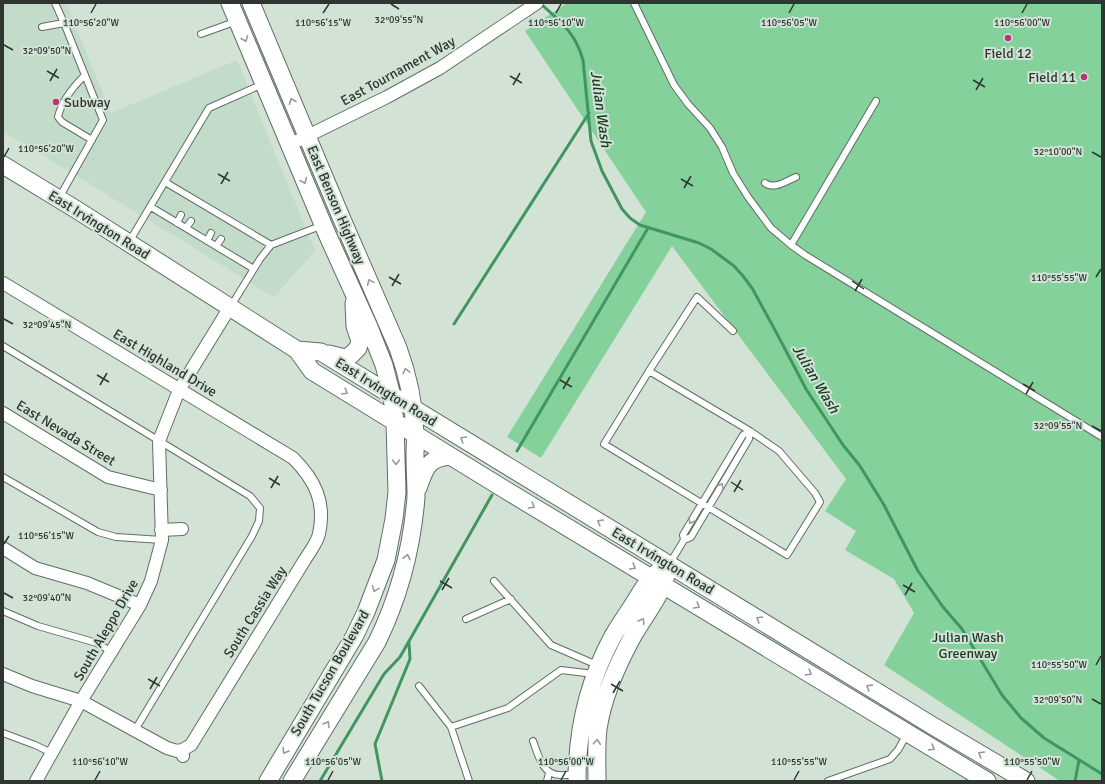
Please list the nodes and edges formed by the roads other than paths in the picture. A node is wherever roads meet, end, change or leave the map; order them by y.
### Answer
1 (55, 3) edge
2 (230, 3) edge
3 (252, 3) edge
4 (537, 3) edge
5 (634, 3) edge
6 (237, 21) junction
7 (64, 23) junction
8 (42, 27) dead end
9 (201, 34) dead end
10 (85, 75) junction
11 (263, 84) junction
12 (876, 101) dead end
13 (307, 137) junction
14 (92, 140) junction
15 (289, 145) junction
16 (3, 165) edge
17 (796, 177) dead end
18 (165, 182) junction
19 (765, 183) dead end
20 (58, 199) junction
21 (151, 207) junction
22 (181, 215) dead end
23 (191, 221) dead end
24 (177, 223) junction
25 (323, 225) junction
26 (186, 228) junction
27 (201, 228) dead end
28 (211, 233) dead end
29 (197, 234) junction
30 (221, 239) dead end
31 (207, 240) junction
32 (128, 243) junction
33 (230, 245) dead end
34 (271, 245) junction
35 (791, 245) junction
36 (216, 246) junction
37 (226, 252) junction
38 (240, 252) dead end
39 (236, 258) junction
40 (254, 269) junction
41 (3, 283) edge
42 (353, 291) junction
43 (230, 307) junction
44 (733, 331) dead end
45 (3, 346) edge
46 (297, 350) junction
47 (322, 352) junction
48 (649, 371) junction
49 (179, 390) junction
50 (392, 396) junction
51 (414, 409) junction
52 (3, 413) edge
53 (396, 423) junction
54 (750, 431) junction
55 (416, 435) junction
56 (1102, 437) edge
57 (159, 441) junction
58 (450, 456) junction
59 (307, 473) joint
60 (3, 477) edge
61 (161, 490) junction
62 (416, 496) junction
63 (702, 503) junction
64 (709, 507) junction
65 (182, 529) dead end
66 (162, 535) junction
67 (684, 540) junction
68 (3, 548) edge
69 (669, 564) junction
70 (494, 581) dead end
71 (657, 582) junction
72 (511, 599) junction
73 (140, 605) junction
74 (3, 611) edge
75 (466, 619) dead end
76 (112, 652) junction
77 (597, 670) junction
78 (3, 674) edge
79 (419, 686) dead end
80 (81, 701) junction
81 (451, 727) junction
82 (135, 730) junction
83 (3, 733) edge
84 (908, 733) junction
85 (533, 741) dead end
86 (52, 753) junction
87 (549, 773) junction
88 (577, 777) edge
89 (36, 781) edge
90 (268, 781) edge
91 (292, 781) edge
92 (469, 781) edge
93 (547, 781) edge
94 (597, 781) edge
95 (828, 781) edge
96 (987, 781) edge
97 (1025, 781) edge

1 - 7 lane
2 - 6 main road, East Benson Highway
13 -> 3 main road, East Benson Highway
4 - 13 street, East Tournament Way
5 - 35 lane
6 - 9 lane
6 -> 11 main road, East Benson Highway
7 - 8 lane
7 - 10 lane
10 - 14 lane
10 - 14 lane
11 - 15 main road, East Benson Highway
11 - 18 lane
12 - 35 lane
13 - 15 street, East Tournament Way
51 -> 13 main road, East Benson Highway
14 - 20 lane
15 -> 25 main road, East Benson Highway
16 - 20 main road, East Irvington Road
17 - 19 lane
18 - 21 lane
18 - 34 lane
20 - 32 main road, East Irvington Road
21 - 24 lane
21 - 32 lane
22 - 24 lane
23 - 26 lane
24 - 26 lane
25 - 34 lane
25 - 42 main road, East Benson Highway
26 - 29 lane
27 - 29 lane
28 - 31 lane
29 - 31 lane
30 - 36 lane
31 - 36 lane
32 - 43 main road, East Irvington Road
33 - 37 lane
34 - 40 lane
35 - 56 lane
36 - 37 lane
37 - 39 lane
38 - 39 lane
39 - 40 lane
40 - 43 lane
41 - 49 street, East Highland Drive
42 - 47 main road
42 - 50 main road, East Benson Highway
43 - 46 main road, East Irvington Road
43 - 49 street, South Aleppo Drive
44 - 48 lane
45 - 57 lane
46 - 47 main road, East Irvington Road
46 -> 53 main road, East Irvington Road
47 - 50 main road, East Irvington Road
48 - 54 lane
48 - 63 lane
49 - 57 street, South Aleppo Drive
49 - 59 street, East Highland Drive
50 - 51 main road, East Irvington Road
50 - 53 main road, South Tucson Boulevard
51 - 55 main road, South Tucson Boulevard
69 -> 51 main road, East Irvington Road
52 - 61 street, East Nevada Street
53 - 55 main road, East Irvington Road
53 -> 90 main road, South Tucson Boulevard
54 - 63 lane
64 -> 54 lane
54 - 64 lane
55 - 58 main road, East Irvington Road
55 - 62 main road, South Tucson Boulevard
57 - 61 street, South Aleppo Drive
57 - 82 lane
58 - 62 main road
58 -> 71 main road, East Irvington Road
59 - 82 street, South Cassia Way
60 - 66 lane
61 - 66 street, South Aleppo Drive
91 -> 62 main road, South Tucson Boulevard
63 - 64 lane
63 -> 67 lane
64 - 67 lane
65 - 66 street
66 - 73 street, South Aleppo Drive
67 - 69 lane
68 - 73 street
69 - 71 main road
97 -> 69 main road, East Irvington Road
70 - 72 lane
71 - 77 main road
71 -> 84 main road, East Irvington Road
94 -> 71 main road
72 - 75 lane
72 - 77 lane
73 - 76 street, South Aleppo Drive
74 - 76 lane
76 - 80 street, South Aleppo Drive
77 - 81 lane
77 - 88 main road
78 - 80 street
79 - 81 lane
80 - 82 street
80 - 86 street, South Aleppo Drive
81 - 92 lane
83 - 86 lane
84 - 95 lane
84 -> 96 main road, East Irvington Road
85 - 87 lane
86 - 89 street, South Aleppo Drive
87 - 88 lane
87 - 93 lane

